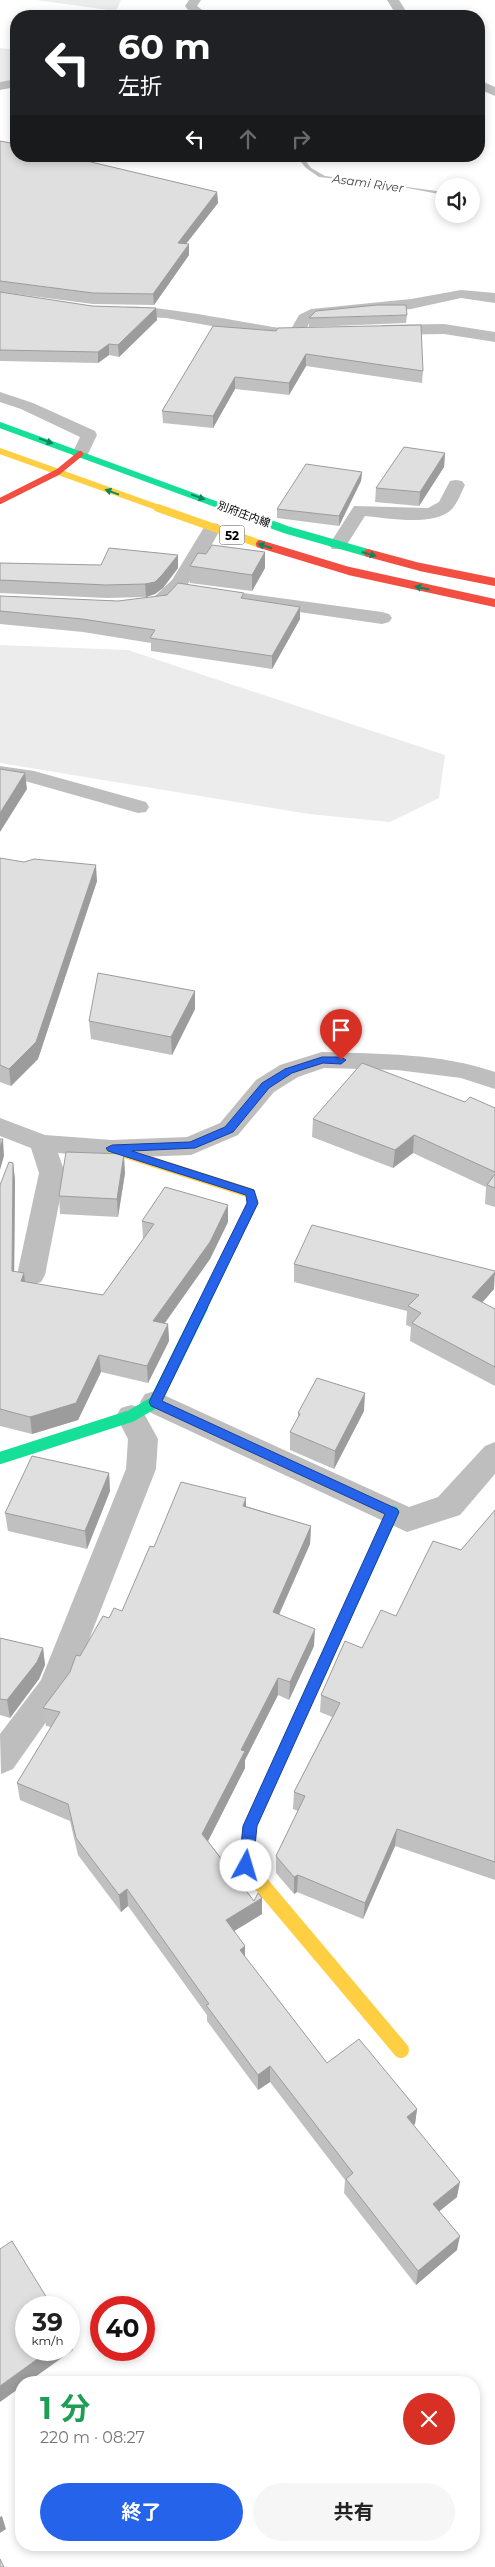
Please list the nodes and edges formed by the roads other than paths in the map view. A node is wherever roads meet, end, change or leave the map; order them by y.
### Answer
1 (495, 298) edge
2 (108, 311) edge
3 (364, 332) edge
4 (296, 334) junction
5 (320, 334) edge
6 (495, 337) edge
7 (0, 397) edge
8 (0, 425) edge
9 (0, 451) edge
10 (80, 454) junction
11 (58, 472) junction
12 (456, 485) dead end
13 (0, 501) edge
14 (212, 528) junction
15 (338, 545) junction
16 (495, 582) edge
17 (174, 588) junction
18 (193, 592) edge
19 (212, 595) edge
20 (495, 603) edge
21 (135, 604) edge
22 (382, 618) dead end
23 (0, 772) edge
24 (138, 807) dead end
25 (495, 1082) edge
26 (0, 1127) edge
27 (42, 1143) junction
28 (112, 1148) junction
29 (31, 1275) dead end
30 (143, 1409) junction
31 (495, 1454) edge
32 (0, 1458) edge
33 (392, 1512) junction
34 (1, 1760) edge
35 (401, 2050) dead end

1 - 4 street
2 - 4 street
3 - 6 street
4 - 5 street
7 - 10 street
8 -> 10 main road, 別府庄内線 / 52
9 - 11 main road, 別府庄内線 / 52
10 - 11 main road
10 -> 15 main road, 別府庄内線 / 52
11 - 13 main road
14 -> 11 main road, 別府庄内線 / 52
12 - 15 street
14 - 17 street
20 -> 14 main road, 別府庄内線 / 52
15 -> 16 main road, 別府庄内線 / 52
17 - 18 street
17 - 21 street
19 - 22 street
23 - 24 street
25 - 28 street
26 - 27 street
27 - 28 street
27 - 29 street
28 - 30 main road
30 - 32 main road
30 - 33 street
30 - 34 street
31 - 33 street
33 - 35 main road

